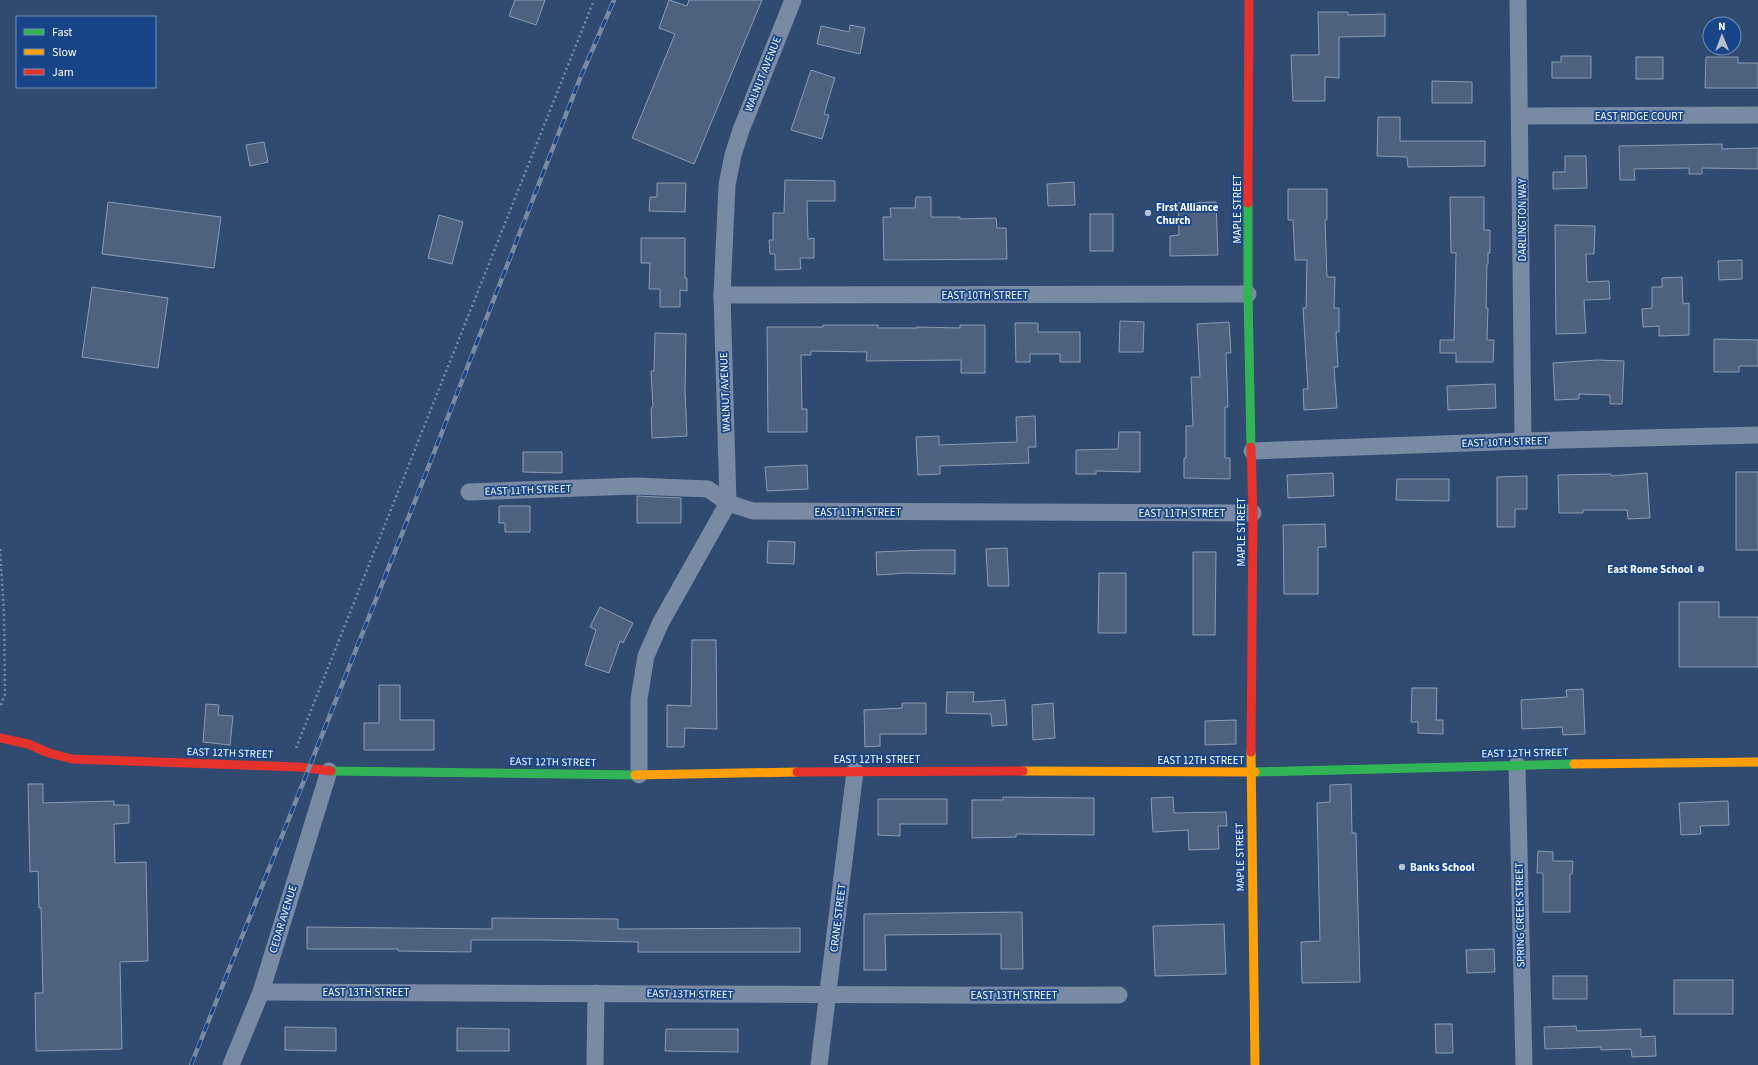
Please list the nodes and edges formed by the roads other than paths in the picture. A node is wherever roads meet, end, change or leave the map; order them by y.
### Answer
1 (793, 0) edge
2 (1249, 0) edge
3 (1518, 0) edge
4 (1758, 115) edge
5 (1521, 116) junction
6 (1248, 294) junction
7 (722, 296) junction
8 (1758, 435) edge
9 (1523, 441) junction
10 (1252, 451) junction
11 (469, 492) dead end
12 (728, 503) junction
13 (1253, 513) junction
14 (0, 738) edge
15 (1758, 762) edge
16 (1517, 765) junction
17 (329, 771) junction
18 (855, 771) junction
19 (1251, 772) junction
20 (639, 775) junction
21 (261, 992) junction
22 (596, 992) junction
23 (1119, 995) dead end
24 (828, 996) junction
25 (231, 1065) edge
26 (595, 1065) edge
27 (820, 1065) edge
28 (1255, 1065) edge
29 (1524, 1065) edge

1 - 7 street, WALNUT AVENUE
2 - 6 main road, MAPLE STREET
3 - 5 street, DARLINGTON WAY
4 - 5 street, EAST RIDGE COURT
5 - 9 street, DARLINGTON WAY
6 - 7 street, EAST 10TH STREET
6 - 10 main road, MAPLE STREET
7 - 12 street, WALNUT AVENUE
8 - 9 street, EAST 10TH STREET
9 - 10 street, EAST 10TH STREET
10 - 13 main road, MAPLE STREET
11 - 12 street, EAST 11TH STREET
12 - 13 street, EAST 11TH STREET
12 - 20 street
13 - 19 main road, MAPLE STREET
14 - 17 main road, EAST 12TH STREET
15 - 16 main road, EAST 12TH STREET
16 - 19 main road, EAST 12TH STREET
16 - 29 street, SPRING CREEK STREET
17 - 20 main road, EAST 12TH STREET
17 - 21 street, CEDAR AVENUE
18 - 19 main road, EAST 12TH STREET
18 - 20 main road, EAST 12TH STREET
18 - 24 street, CRANE STREET
19 - 28 main road, MAPLE STREET
21 - 22 street, EAST 13TH STREET
21 - 25 street, CEDAR AVENUE
22 - 24 street, EAST 13TH STREET
22 - 26 street
23 - 24 street, EAST 13TH STREET
24 - 27 street, CRANE STREET

